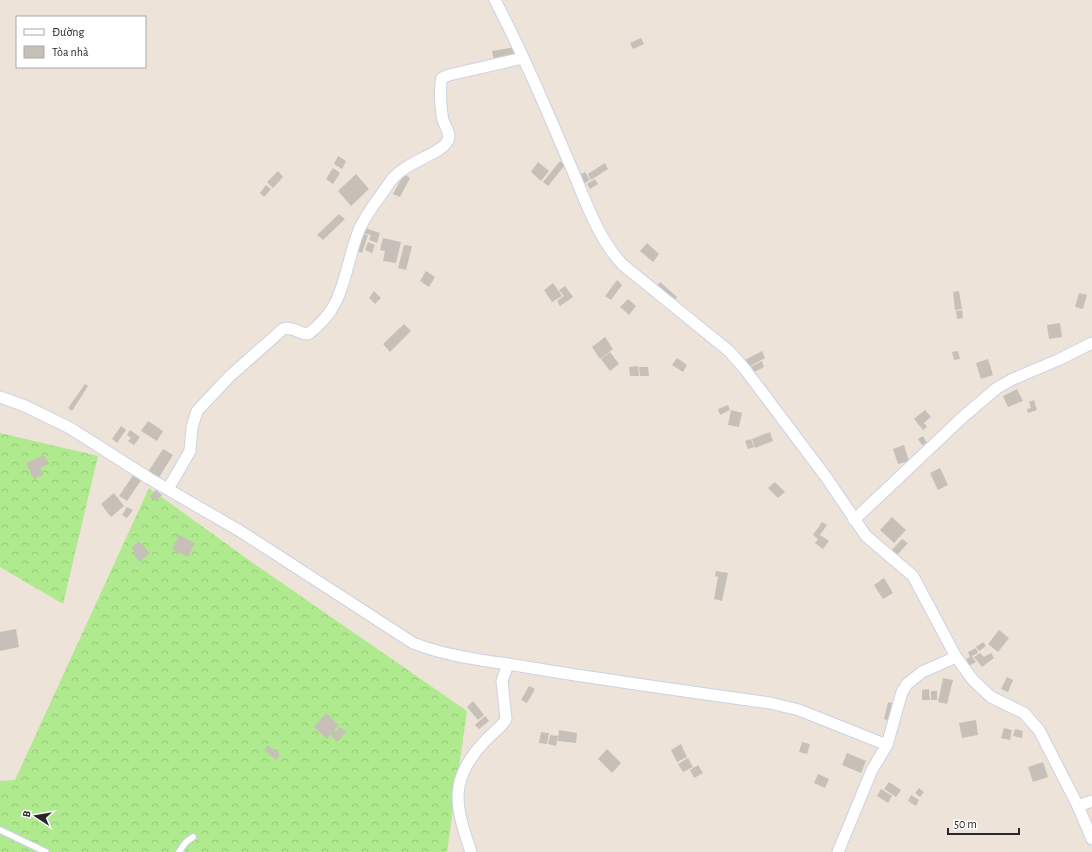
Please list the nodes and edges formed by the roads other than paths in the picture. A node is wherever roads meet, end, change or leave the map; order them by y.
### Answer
1 (494, 0) edge
2 (523, 58) junction
3 (1092, 343) edge
4 (0, 397) edge
5 (168, 489) junction
6 (854, 520) junction
7 (956, 657) junction
8 (508, 664) junction
9 (887, 744) junction
10 (1092, 801) edge
11 (1078, 806) junction
12 (0, 830) edge
13 (193, 837) dead end
14 (1092, 839) edge
15 (46, 852) edge
16 (179, 852) edge
17 (472, 852) edge
18 (838, 852) edge

1 - 2 street
2 - 5 street
2 - 6 street
3 - 6 street
4 - 5 street
5 - 8 street
6 - 7 street
7 - 9 street
7 - 11 street
8 - 9 street
8 - 17 street
9 - 18 street
10 - 11 street
11 - 14 street
12 - 15 lane
13 - 16 lane

